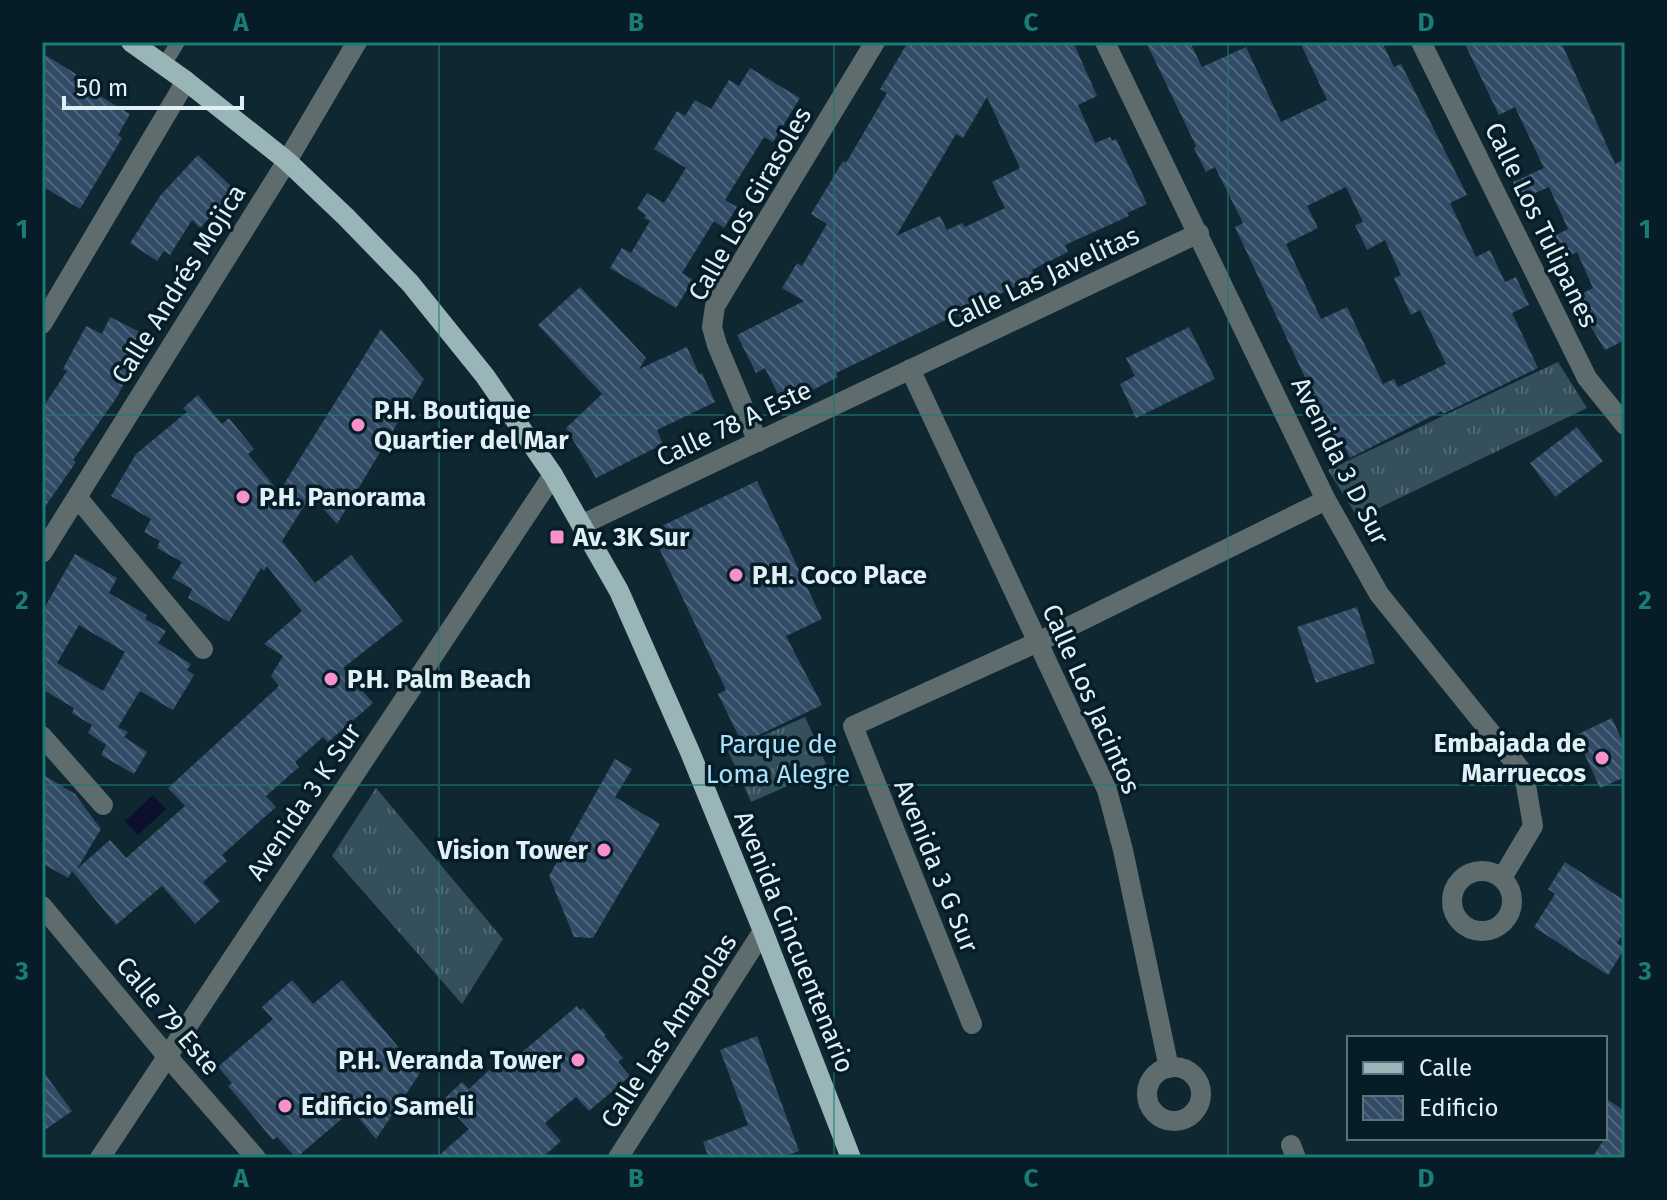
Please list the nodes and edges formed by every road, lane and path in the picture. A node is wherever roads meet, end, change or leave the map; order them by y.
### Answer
1 (131, 42) edge
2 (178, 42) edge
3 (357, 42) edge
4 (875, 42) edge
5 (1105, 42) edge
6 (1421, 42) edge
7 (164, 65) junction
8 (186, 81) junction
9 (287, 161) junction
10 (1199, 233) junction
11 (42, 324) edge
12 (910, 369) junction
13 (1625, 425) edge
14 (758, 442) junction
15 (553, 475) junction
16 (77, 497) junction
17 (1326, 500) junction
18 (581, 525) junction
19 (42, 553) edge
20 (1038, 642) junction
21 (203, 649) dead end
22 (42, 736) edge
23 (103, 805) dead end
24 (1502, 878) dead end
25 (42, 906) edge
26 (763, 931) junction
27 (972, 1024) dead end
28 (167, 1056) junction
29 (1169, 1068) dead end
30 (100, 1158) edge
31 (256, 1158) edge
32 (618, 1158) edge
33 (851, 1158) edge

1 - 7 main road, Avenida Cincuentenario
2 - 7 lane
3 - 9 street, Calle Andrés Mojica
4 - 14 street, Calle Los Girasoles
5 - 10 street, Avenida 3 D Sur
6 - 13 street, Calle Los Tulipanes
7 - 8 main road, Avenida Cincuentenario
8 - 9 main road, Avenida Cincuentenario
8 - 11 street
9 - 15 main road, Avenida Cincuentenario
9 - 16 street, Calle Andrés Mojica
10 - 12 street, Calle Las Javelitas
10 - 17 street, Avenida 3 D Sur
12 - 14 street, Calle 78 A Este
12 - 20 street, Calle Los Jacintos
14 - 18 street, Calle 78 A Este
15 - 18 main road, Avenida Cincuentenario
15 - 28 street, Avenida 3 K Sur
16 - 19 street, Calle Andrés Mojica
16 - 21 street
17 - 20 street
17 - 24 street, Avenida 3 D Sur
18 - 26 main road, Avenida Cincuentenario
20 - 27 street, Avenida 3 G Sur
20 - 29 street, Calle Los Jacintos
22 - 23 street
25 - 28 street, Calle 79 Este
26 - 32 street, Calle Las Amapolas
26 - 33 main road, Avenida Cincuentenario
28 - 30 street, Avenida 3 K Sur
28 - 31 street, Calle 79 Este

